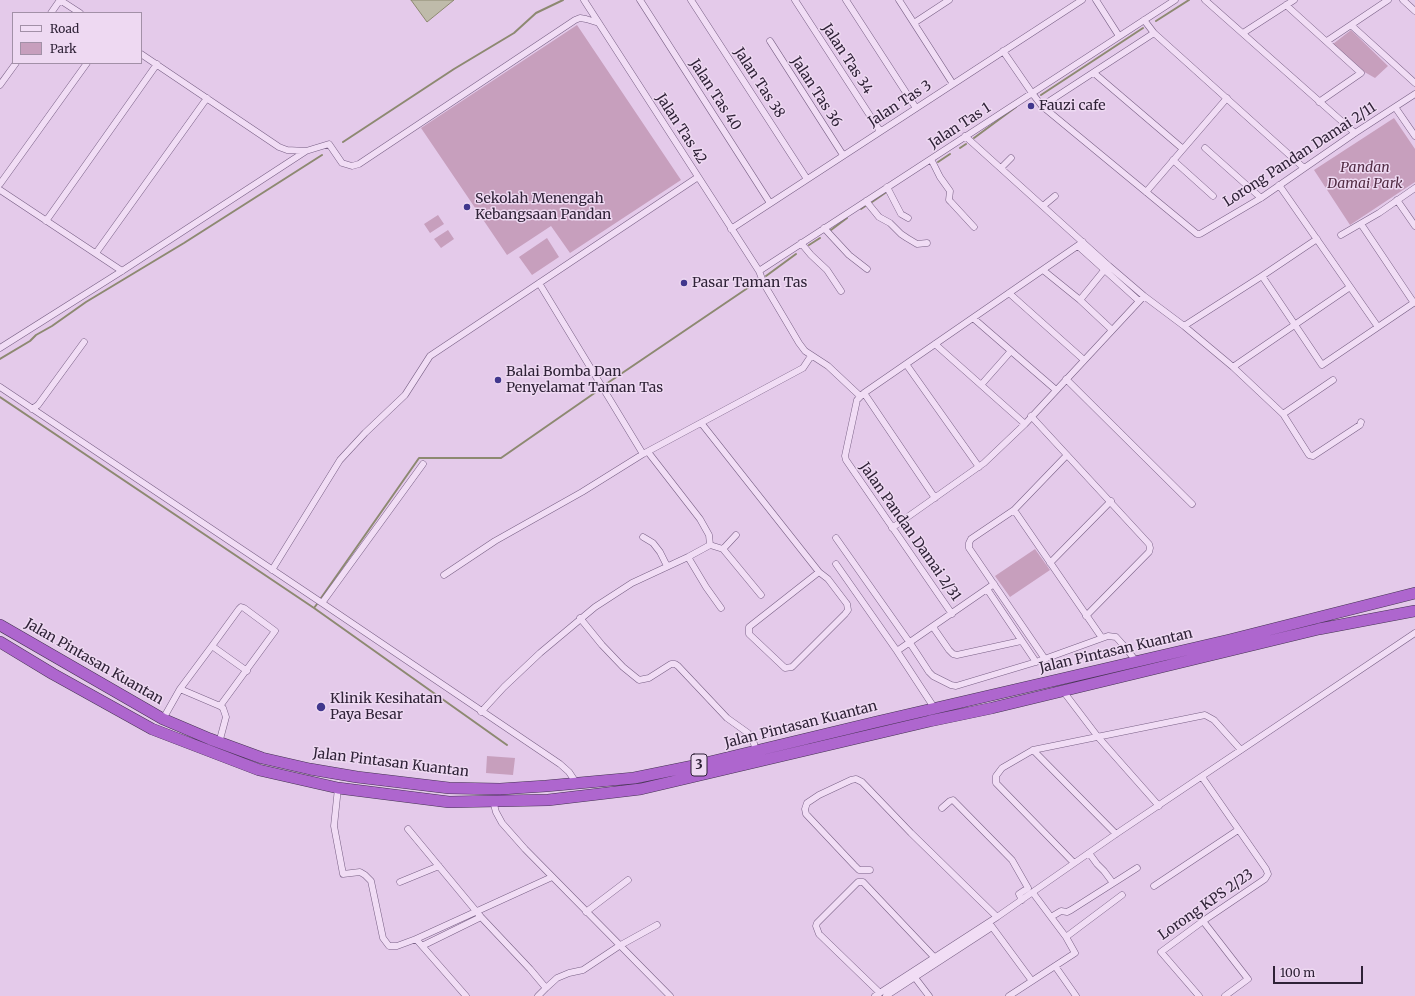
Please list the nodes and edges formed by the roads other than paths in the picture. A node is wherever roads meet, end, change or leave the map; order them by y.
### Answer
1 (60, 0) edge
2 (584, 0) edge
3 (640, 0) edge
4 (691, 0) edge
5 (795, 0) edge
6 (846, 0) edge
7 (899, 0) edge
8 (949, 0) edge
9 (1082, 0) edge
10 (1096, 0) edge
11 (1175, 0) edge
12 (1205, 0) edge
13 (1294, 0) edge
14 (1388, 0) edge
15 (1403, 0) edge
16 (1286, 5) junction
17 (1415, 11) edge
18 (52, 12) edge
19 (78, 12) edge
20 (1144, 20) junction
21 (599, 22) junction
22 (914, 23) junction
23 (1351, 24) junction
24 (1154, 33) junction
25 (1243, 33) junction
26 (1119, 36) junction
27 (770, 41) dead end
28 (1327, 41) junction
29 (1003, 51) junction
30 (142, 55) edge
31 (15, 64) edge
32 (86, 64) edge
33 (157, 64) junction
34 (1094, 72) junction
35 (1415, 83) edge
36 (954, 84) junction
37 (0, 85) edge
38 (1032, 93) junction
39 (1415, 94) edge
40 (207, 98) junction
41 (1227, 98) junction
42 (1319, 102) junction
43 (1042, 106) junction
44 (1396, 107) junction
45 (916, 108) junction
46 (880, 132) junction
47 (1355, 133) junction
48 (965, 136) junction
49 (1415, 136) edge
50 (1205, 148) dead end
51 (1183, 149) junction
52 (306, 151) junction
53 (843, 156) junction
54 (1011, 158) dead end
55 (931, 159) junction
56 (1173, 160) junction
57 (1001, 168) junction
58 (1304, 168) junction
59 (698, 177) junction
60 (807, 179) junction
61 (0, 184) edge
62 (1280, 185) junction
63 (887, 187) junction
64 (1415, 188) edge
65 (0, 190) edge
66 (1146, 192) junction
67 (1055, 196) dead end
68 (1213, 196) dead end
69 (1261, 198) junction
70 (1397, 200) junction
71 (866, 202) junction
72 (770, 203) junction
73 (1043, 206) junction
74 (908, 218) dead end
75 (46, 221) junction
76 (1361, 224) junction
77 (1415, 226) edge
78 (974, 227) dead end
79 (824, 228) junction
80 (731, 229) junction
81 (1341, 235) dead end
82 (1317, 239) junction
83 (801, 243) junction
84 (927, 243) dead end
85 (1080, 244) junction
86 (96, 253) junction
87 (1107, 268) junction
88 (867, 269) dead end
89 (1043, 270) junction
90 (759, 271) junction
91 (122, 272) junction
92 (1262, 276) junction
93 (539, 283) junction
94 (1350, 287) junction
95 (841, 291) dead end
96 (1009, 293) junction
97 (1142, 298) junction
98 (1080, 300) junction
99 (1414, 303) edge
100 (973, 318) junction
101 (1296, 324) junction
102 (1184, 326) junction
103 (1378, 327) junction
104 (1112, 330) junction
105 (84, 342) dead end
106 (935, 344) junction
107 (0, 348) edge
108 (1011, 351) junction
109 (811, 356) junction
110 (1084, 360) junction
111 (906, 364) junction
112 (1234, 367) junction
113 (1066, 379) junction
114 (1333, 380) dead end
115 (981, 385) junction
116 (0, 387) edge
117 (1056, 390) junction
118 (862, 394) junction
119 (32, 409) junction
120 (1282, 414) junction
121 (1031, 416) junction
122 (1361, 422) dead end
123 (702, 424) junction
124 (1025, 424) junction
125 (646, 453) junction
126 (1067, 455) junction
127 (423, 464) dead end
128 (979, 467) junction
129 (935, 498) junction
130 (1111, 500) junction
131 (1192, 504) dead end
132 (1014, 510) junction
133 (892, 528) junction
134 (736, 535) dead end
135 (643, 537) dead end
136 (836, 538) dead end
137 (710, 545) junction
138 (724, 549) junction
139 (688, 557) junction
140 (1050, 563) junction
141 (836, 564) dead end
142 (667, 566) junction
143 (272, 570) junction
144 (819, 572) junction
145 (444, 575) dead end
146 (994, 584) junction
147 (987, 589) junction
148 (1415, 593) edge
149 (761, 595) dead end
150 (859, 597) junction
151 (322, 603) junction
152 (848, 604) junction
153 (721, 608) dead end
154 (1415, 611) edge
155 (952, 614) junction
156 (1086, 616) junction
157 (580, 618) junction
158 (0, 625) edge
159 (933, 627) junction
160 (1415, 633) edge
161 (1102, 638) junction
162 (1021, 641) junction
163 (0, 642) edge
164 (910, 643) junction
165 (212, 646) junction
166 (897, 651) junction
167 (1045, 659) junction
168 (1036, 662) junction
169 (1136, 662) junction
170 (247, 671) junction
171 (180, 689) junction
172 (1063, 691) junction
173 (220, 706) junction
174 (935, 709) junction
175 (481, 712) junction
176 (163, 719) junction
177 (1098, 737) junction
178 (220, 743) junction
179 (1033, 750) junction
180 (1241, 750) junction
181 (756, 751) junction
182 (1202, 777) junction
183 (577, 784) junction
184 (338, 788) junction
185 (494, 801) junction
186 (1159, 806) junction
187 (942, 808) dead end
188 (408, 829) dead end
189 (1238, 830) junction
190 (1116, 834) junction
191 (1089, 853) junction
192 (1074, 863) junction
193 (439, 866) junction
194 (1137, 868) dead end
195 (870, 870) dead end
196 (552, 877) junction
197 (628, 880) dead end
198 (400, 882) dead end
199 (1113, 883) junction
200 (1154, 886) dead end
201 (1033, 893) junction
202 (1122, 895) dead end
203 (1022, 900) junction
204 (586, 912) junction
205 (480, 914) junction
206 (997, 917) junction
207 (1051, 917) junction
208 (1203, 921) junction
209 (990, 924) junction
210 (657, 925) dead end
211 (1066, 937) junction
212 (416, 939) junction
213 (422, 946) junction
214 (619, 946) junction
215 (935, 958) junction
216 (1055, 966) junction
217 (914, 978) junction
218 (1032, 981) junction
219 (546, 988) junction
220 (880, 995) edge
221 (466, 996) edge
222 (538, 996) edge
223 (670, 996) edge
224 (929, 996) edge
225 (1009, 996) edge
226 (1076, 996) edge
227 (1199, 996) edge
228 (1225, 996) edge

1 - 18 street
1 - 19 street
2 - 21 street, Jalan Tas 42
3 - 72 street, Jalan Tas 40
4 - 60 street, Jalan Tas 38
5 - 46 street, Jalan Tas 34
6 - 45 street
7 - 22 street
8 - 22 street
9 - 29 street, Jalan Tas 3
10 - 26 street
11 - 20 street, Jalan Tas 1
12 - 25 street
13 - 16 street
14 - 23 street
15 - 17 street
16 - 25 street
16 - 28 street
20 - 24 street
20 - 26 street, Jalan Tas 1
21 - 52 street
21 - 59 street, Jalan Tas 42
22 - 36 street
23 - 28 street
23 - 35 street
24 - 34 street
24 - 41 street
25 - 42 street
26 - 38 street, Jalan Tas 1
27 - 53 street, Jalan Tas 36
28 - 42 street
29 - 36 street, Jalan Tas 3
29 - 38 street
30 - 33 street
31 - 37 street
32 - 61 street
33 - 40 street
33 - 75 street
34 - 43 street
34 - 51 street
36 - 45 street, Jalan Tas 3
38 - 43 street
38 - 48 street, Jalan Tas 1
39 - 44 street, Lorong Pandan Damai 2/11
40 - 52 street
40 - 86 street
41 - 51 street
41 - 58 street
42 - 47 street
43 - 66 street
44 - 47 street, Lorong Pandan Damai 2/11
44 - 49 street
45 - 46 street, Jalan Tas 3
46 - 53 street, Jalan Tas 3
47 - 58 street, Lorong Pandan Damai 2/11
48 - 55 street, Jalan Tas 1
48 - 57 street
50 - 69 street
51 - 56 street
52 - 91 street
53 - 60 street, Jalan Tas 3
54 - 57 street
55 - 63 street, Jalan Tas 1
55 - 78 street
56 - 66 street
56 - 68 street
57 - 73 street
58 - 62 street, Lorong Pandan Damai 2/11
59 - 80 street, Jalan Tas 42
59 - 93 street
60 - 72 street, Jalan Tas 3
62 - 69 street, Lorong Pandan Damai 2/11
62 - 82 street
63 - 71 street, Jalan Tas 1
63 - 74 street
64 - 70 street
65 - 75 street
66 - 69 street, Lorong Pandan Damai 2/11
67 - 73 street
70 - 76 street
70 - 77 street
71 - 79 street, Jalan Tas 1
71 - 84 street
72 - 80 street, Jalan Tas 3
73 - 85 street
75 - 86 street
76 - 81 street
76 - 99 street
79 - 83 street, Jalan Tas 1
79 - 88 street
80 - 90 street, Jalan Tas 42
82 - 92 street
82 - 94 street
83 - 90 street, Jalan Tas 1
83 - 95 street
85 - 87 street
85 - 89 street
86 - 91 street
87 - 97 street
87 - 98 street
89 - 96 street
89 - 98 street
90 - 109 street, Jalan Tas 42
91 - 107 street
92 - 101 street
92 - 102 street
93 - 125 street
93 - 143 street
94 - 101 street
94 - 103 street
96 - 100 street
96 - 110 street
97 - 102 street
97 - 104 street
98 - 104 street
99 - 103 street
100 - 106 street
100 - 108 street
101 - 103 street
101 - 112 street
102 - 112 street
104 - 110 street
105 - 119 street
106 - 111 street
106 - 115 street
108 - 115 street
108 - 117 street
109 - 118 street, Jalan Tas 42
109 - 123 street
110 - 113 street
111 - 118 street
111 - 128 street
112 - 120 street
113 - 117 street
113 - 131 street
114 - 120 street
115 - 124 street
116 - 119 street
117 - 121 street
118 - 129 street, Jalan Tas 42
118 - 133 street, Jalan Pandan Damai 2/31
119 - 143 street
120 - 122 street
121 - 124 street
121 - 126 street
123 - 125 street
123 - 144 street
124 - 128 street
125 - 137 street
125 - 145 street
126 - 130 street
126 - 132 street
127 - 151 street
128 - 129 street
129 - 133 street
130 - 140 street
130 - 156 street
132 - 140 street
132 - 146 street
133 - 155 street, Jalan Pandan Damai 2/31
134 - 138 street
135 - 142 street
136 - 164 street
137 - 138 street
137 - 139 street
138 - 149 street
139 - 142 street
139 - 153 street
140 - 156 street
141 - 150 street
142 - 157 street
143 - 151 street
144 - 152 street
144 - 152 street
146 - 147 street
146 - 167 street
147 - 155 street
147 - 162 street
148 - 169 highway, Jalan Pintasan Kuantan / 3
150 - 152 street
150 - 166 street
151 - 175 street
154 - 172 highway, Jalan Pintasan Kuantan / 3
155 - 159 street
156 - 161 street
157 - 175 street
157 - 181 street
158 - 176 highway, Jalan Pintasan Kuantan / 3
159 - 162 street
159 - 164 street
160 - 180 street
161 - 167 street
161 - 169 street
162 - 168 street
163 - 184 highway, Jalan Pintasan Kuantan / 3
164 - 166 street
164 - 168 street
165 - 170 street
165 - 170 street
165 - 171 street
166 - 174 street
167 - 168 street
169 - 174 highway, Jalan Pintasan Kuantan / 3
170 - 173 street
171 - 173 street
171 - 176 street
172 - 177 street
172 - 185 highway, Jalan Pintasan Kuantan / 3
173 - 178 street
174 - 181 highway, Jalan Pintasan Kuantan / 3
175 - 183 street
176 - 178 highway, Jalan Pintasan Kuantan / 3
177 - 179 street
177 - 180 street
177 - 186 street
178 - 183 highway, Jalan Pintasan Kuantan / 3
179 - 190 street
179 - 192 street
180 - 182 street
181 - 183 highway, Jalan Pintasan Kuantan / 3
182 - 186 street
182 - 189 street
184 - 185 highway, Jalan Pintasan Kuantan / 3
184 - 212 street
185 - 196 street
186 - 190 street
187 - 203 street
188 - 193 street
189 - 200 street
189 - 208 street, Lorong KPS 2/23
190 - 191 street
191 - 192 street
191 - 199 street
192 - 201 street
193 - 198 street
193 - 205 street
194 - 199 street
195 - 206 street
196 - 204 street
196 - 205 street
197 - 204 street
199 - 207 street
201 - 203 street
201 - 207 street
202 - 211 street
203 - 206 street
204 - 214 street
205 - 212 street
205 - 213 street
205 - 219 street
206 - 209 street
207 - 211 street
208 - 227 street, Lorong KPS 2/23
208 - 228 street
209 - 215 street
209 - 217 street
209 - 218 street
210 - 214 street
211 - 216 street
212 - 213 street
213 - 221 street
214 - 219 street
214 - 223 street
215 - 220 street
215 - 220 street
216 - 218 street
216 - 226 street
217 - 220 street
217 - 224 street
218 - 225 street
219 - 222 street

